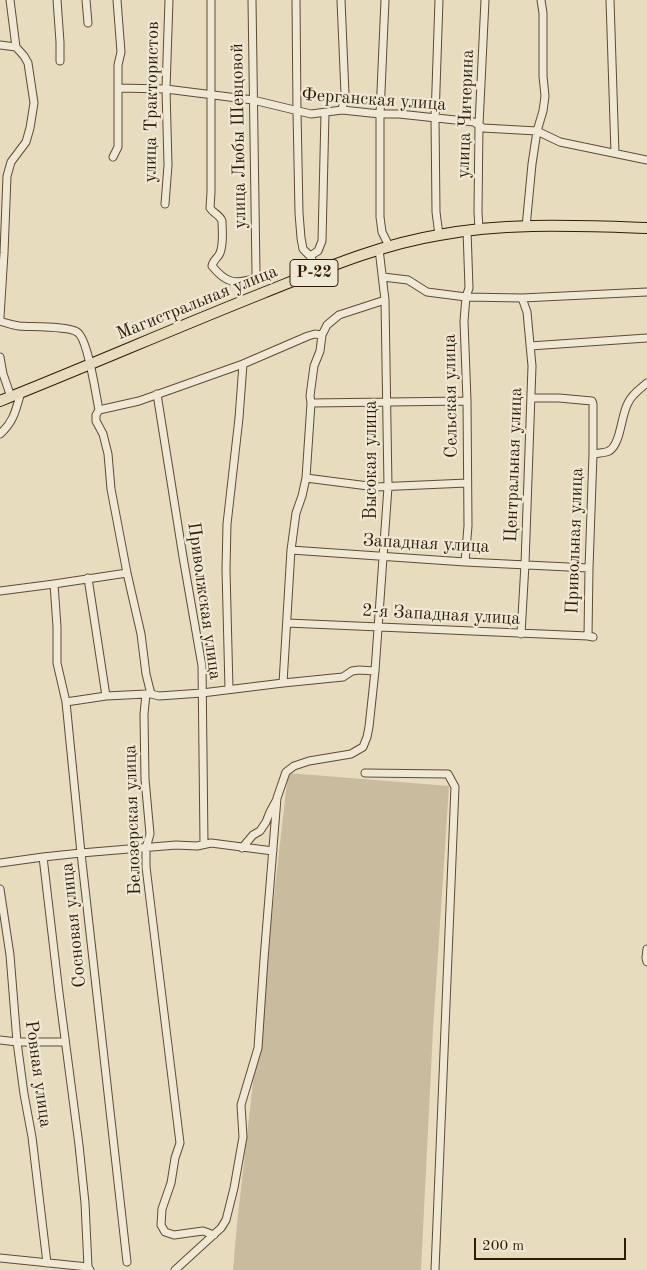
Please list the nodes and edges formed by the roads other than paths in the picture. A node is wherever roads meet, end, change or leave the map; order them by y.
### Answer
1 (10, 0) edge
2 (57, 0) edge
3 (86, 0) edge
4 (117, 0) edge
5 (169, 0) edge
6 (211, 0) edge
7 (252, 0) edge
8 (296, 0) edge
9 (341, 0) edge
10 (385, 0) edge
11 (439, 0) edge
12 (485, 0) edge
13 (541, 0) edge
14 (610, 0) edge
15 (88, 23) dead end
16 (0, 45) edge
17 (16, 47) junction
18 (60, 61) dead end
19 (118, 88) junction
20 (166, 89) junction
21 (211, 95) junction
22 (254, 100) junction
23 (342, 110) junction
24 (297, 111) junction
25 (325, 113) junction
26 (380, 114) junction
27 (435, 118) junction
28 (479, 125) junction
29 (537, 131) junction
30 (615, 153) junction
31 (113, 157) dead end
32 (647, 160) edge
33 (165, 204) dead end
34 (526, 227) junction
35 (647, 228) edge
36 (479, 229) junction
37 (467, 230) junction
38 (438, 235) junction
39 (384, 247) junction
40 (310, 256) junction
41 (318, 271) junction
42 (383, 277) junction
43 (647, 292) edge
44 (466, 297) junction
45 (522, 298) junction
46 (385, 300) junction
47 (0, 317) edge
48 (0, 321) edge
49 (322, 336) junction
50 (647, 338) edge
51 (530, 346) junction
52 (0, 357) edge
53 (90, 364) junction
54 (243, 364) junction
55 (647, 382) edge
56 (22, 392) junction
57 (157, 394) junction
58 (11, 396) junction
59 (531, 398) junction
60 (0, 401) edge
61 (467, 402) junction
62 (310, 403) junction
63 (386, 403) junction
64 (99, 410) junction
65 (0, 434) edge
66 (593, 454) junction
67 (306, 478) junction
68 (468, 483) junction
69 (388, 486) junction
70 (291, 550) junction
71 (384, 557) junction
72 (465, 562) junction
73 (525, 564) junction
74 (589, 568) junction
75 (127, 573) junction
76 (88, 578) junction
77 (54, 584) junction
78 (0, 591) edge
79 (287, 623) junction
80 (378, 627) junction
81 (521, 634) junction
82 (590, 637) joint
83 (375, 671) junction
84 (283, 683) junction
85 (229, 689) junction
86 (202, 693) junction
87 (148, 694) junction
88 (106, 696) junction
89 (66, 702) junction
90 (365, 773) dead end
91 (277, 798) junction
92 (204, 844) junction
93 (146, 848) junction
94 (242, 848) junction
95 (273, 851) junction
96 (81, 853) junction
97 (43, 857) junction
98 (0, 863) edge
99 (0, 889) edge
100 (647, 949) edge
101 (647, 962) edge
102 (0, 1040) edge
103 (17, 1042) junction
104 (65, 1042) junction
105 (214, 1235) junction
106 (0, 1258) edge
107 (127, 1262) dead end
108 (47, 1263) junction
109 (89, 1269) edge
110 (175, 1270) edge
111 (435, 1270) edge

1 - 17 street
2 - 18 street
3 - 15 street
4 - 19 street
5 - 20 street, улица Трактористов
6 - 21 street
7 - 22 street, улица Любы Шевцовой
8 - 24 street
9 - 23 street
10 - 26 street, Высокая улица
11 - 27 street
12 - 28 street, улица Чичерина
13 - 29 street
14 - 30 street
16 - 17 street
17 - 47 street
19 - 20 street, Ферганская улица
19 - 31 street
20 - 21 street, Ферганская улица
20 - 33 street, улица Трактористов
21 - 22 street, Ферганская улица
21 - 22 street, улица Любы Шевцовой
22 - 24 street, Ферганская улица
23 - 25 street, Ферганская улица
23 - 26 street, Ферганская улица
24 - 25 street, Ферганская улица
24 - 40 street
25 - 40 street
26 - 27 street, Ферганская улица
26 - 39 street, Высокая улица
27 - 28 street, Ферганская улица
27 - 38 street
28 - 29 street, Ферганская улица
28 - 36 street, улица Чичерина
29 - 30 street
29 - 34 street
30 - 32 street
34 - 35 highway, Магистральная улица / Р-22
34 - 36 highway, Магистральная улица / Р-22
36 - 37 highway, Магистральная улица / Р-22
37 - 38 highway, Магистральная улица / Р-22
37 - 44 street, Сельская улица
38 - 39 highway, Магистральная улица / Р-22
39 - 41 highway, Магистральная улица / Р-22
39 - 42 street, Высокая улица
40 - 41 street
41 - 53 highway, Магистральная улица / Р-22
42 - 44 street
42 - 46 street, Высокая улица
43 - 45 street
44 - 45 street
44 - 61 street, Сельская улица
45 - 51 street, Центральная улица
46 - 49 street
46 - 63 street, Высокая улица
48 - 53 street, Белозерская улица
49 - 54 street
49 - 62 street
50 - 51 street
51 - 59 street, Центральная улица
52 - 58 street
53 - 56 highway, Магистральная улица / Р-22
53 - 64 street, Белозерская улица
54 - 57 street
54 - 85 street
55 - 66 street, Привольная улица
56 - 58 highway, Магистральная улица / Р-22
56 - 65 street
57 - 64 street
57 - 86 street, Приволжская улица
58 - 60 highway, Магистральная улица / Р-22
59 - 66 street
59 - 73 street, Центральная улица
61 - 63 street
61 - 68 street, Сельская улица
62 - 63 street
62 - 67 street
63 - 69 street, Высокая улица
64 - 75 street, Белозерская улица
66 - 74 street, Привольная улица
67 - 69 street
67 - 70 street
68 - 69 street
68 - 72 street, Сельская улица
69 - 71 street, Высокая улица
70 - 71 street, Западная улица
70 - 79 street
71 - 72 street, Западная улица
71 - 80 street, Высокая улица
72 - 73 street, Западная улица
73 - 74 street, Западная улица
73 - 81 street, Центральная улица
74 - 82 street, Привольная улица
75 - 76 street
75 - 87 street, Белозерская улица
76 - 77 street
76 - 88 street
77 - 78 street
77 - 89 street, Сосновая улица
79 - 80 street, 2-я Западная улица
79 - 84 street
80 - 81 street, 2-я Западная улица
80 - 83 street, Высокая улица
81 - 82 street, 2-я Западная улица
83 - 84 street
83 - 91 street, Высокая улица
84 - 85 street
85 - 86 street
86 - 87 street
86 - 92 street, Приволжская улица
87 - 88 street
87 - 93 street, Белозерская улица
88 - 89 street
89 - 96 street, Сосновая улица
90 - 111 street
91 - 94 street
91 - 95 street
92 - 93 street
92 - 94 street
93 - 96 street
93 - 105 street, Белозерская улица
94 - 95 street
95 - 105 street
96 - 97 street
96 - 107 street, Сосновая улица
97 - 98 street
97 - 104 street
99 - 103 street, Ровная улица
100 - 101 street
102 - 103 street
103 - 104 street
103 - 108 street, Ровная улица
104 - 109 street
105 - 110 street
106 - 108 street
108 - 109 street

